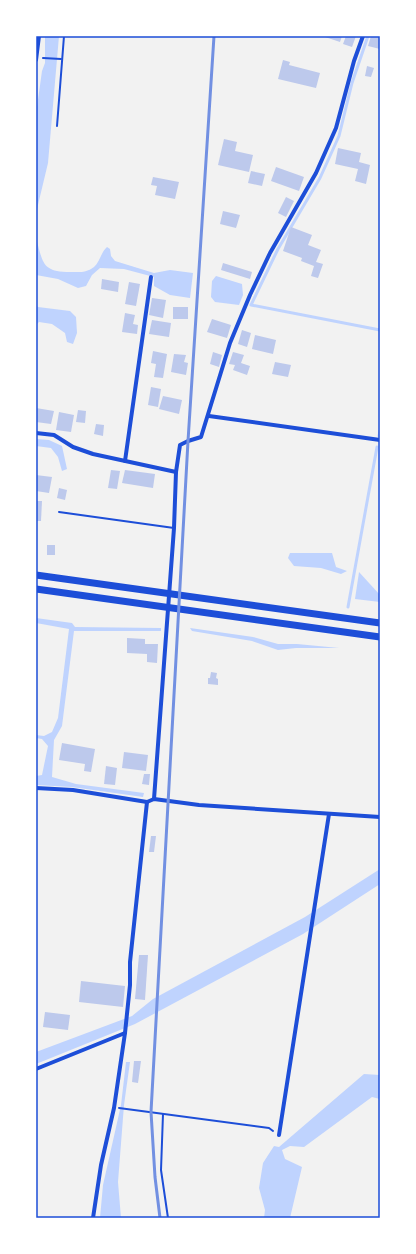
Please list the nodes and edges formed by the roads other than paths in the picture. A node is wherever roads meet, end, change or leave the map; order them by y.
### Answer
1 (39, 36) edge
2 (363, 36) edge
3 (36, 59) edge
4 (151, 277) dead end
5 (209, 416) junction
6 (36, 433) edge
7 (380, 440) edge
8 (125, 461) junction
9 (176, 472) junction
10 (59, 512) dead end
11 (174, 528) junction
12 (36, 575) edge
13 (36, 589) edge
14 (380, 623) edge
15 (380, 637) edge
16 (36, 788) edge
17 (154, 799) junction
18 (147, 802) junction
19 (329, 814) junction
20 (380, 817) edge
21 (125, 1033) junction
22 (36, 1069) edge
23 (279, 1135) road end
24 (93, 1218) edge

1 - 3 street
2 - 5 street
4 - 8 street
5 - 7 street
5 - 9 street
6 - 8 street
8 - 9 street
9 - 11 street
10 - 11 lane
11 - 17 street
12 - 14 highway
13 - 15 highway
16 - 18 street
17 - 18 street
17 - 19 street
18 - 21 street
19 - 20 street
19 - 23 street
21 - 22 street
21 - 24 street

